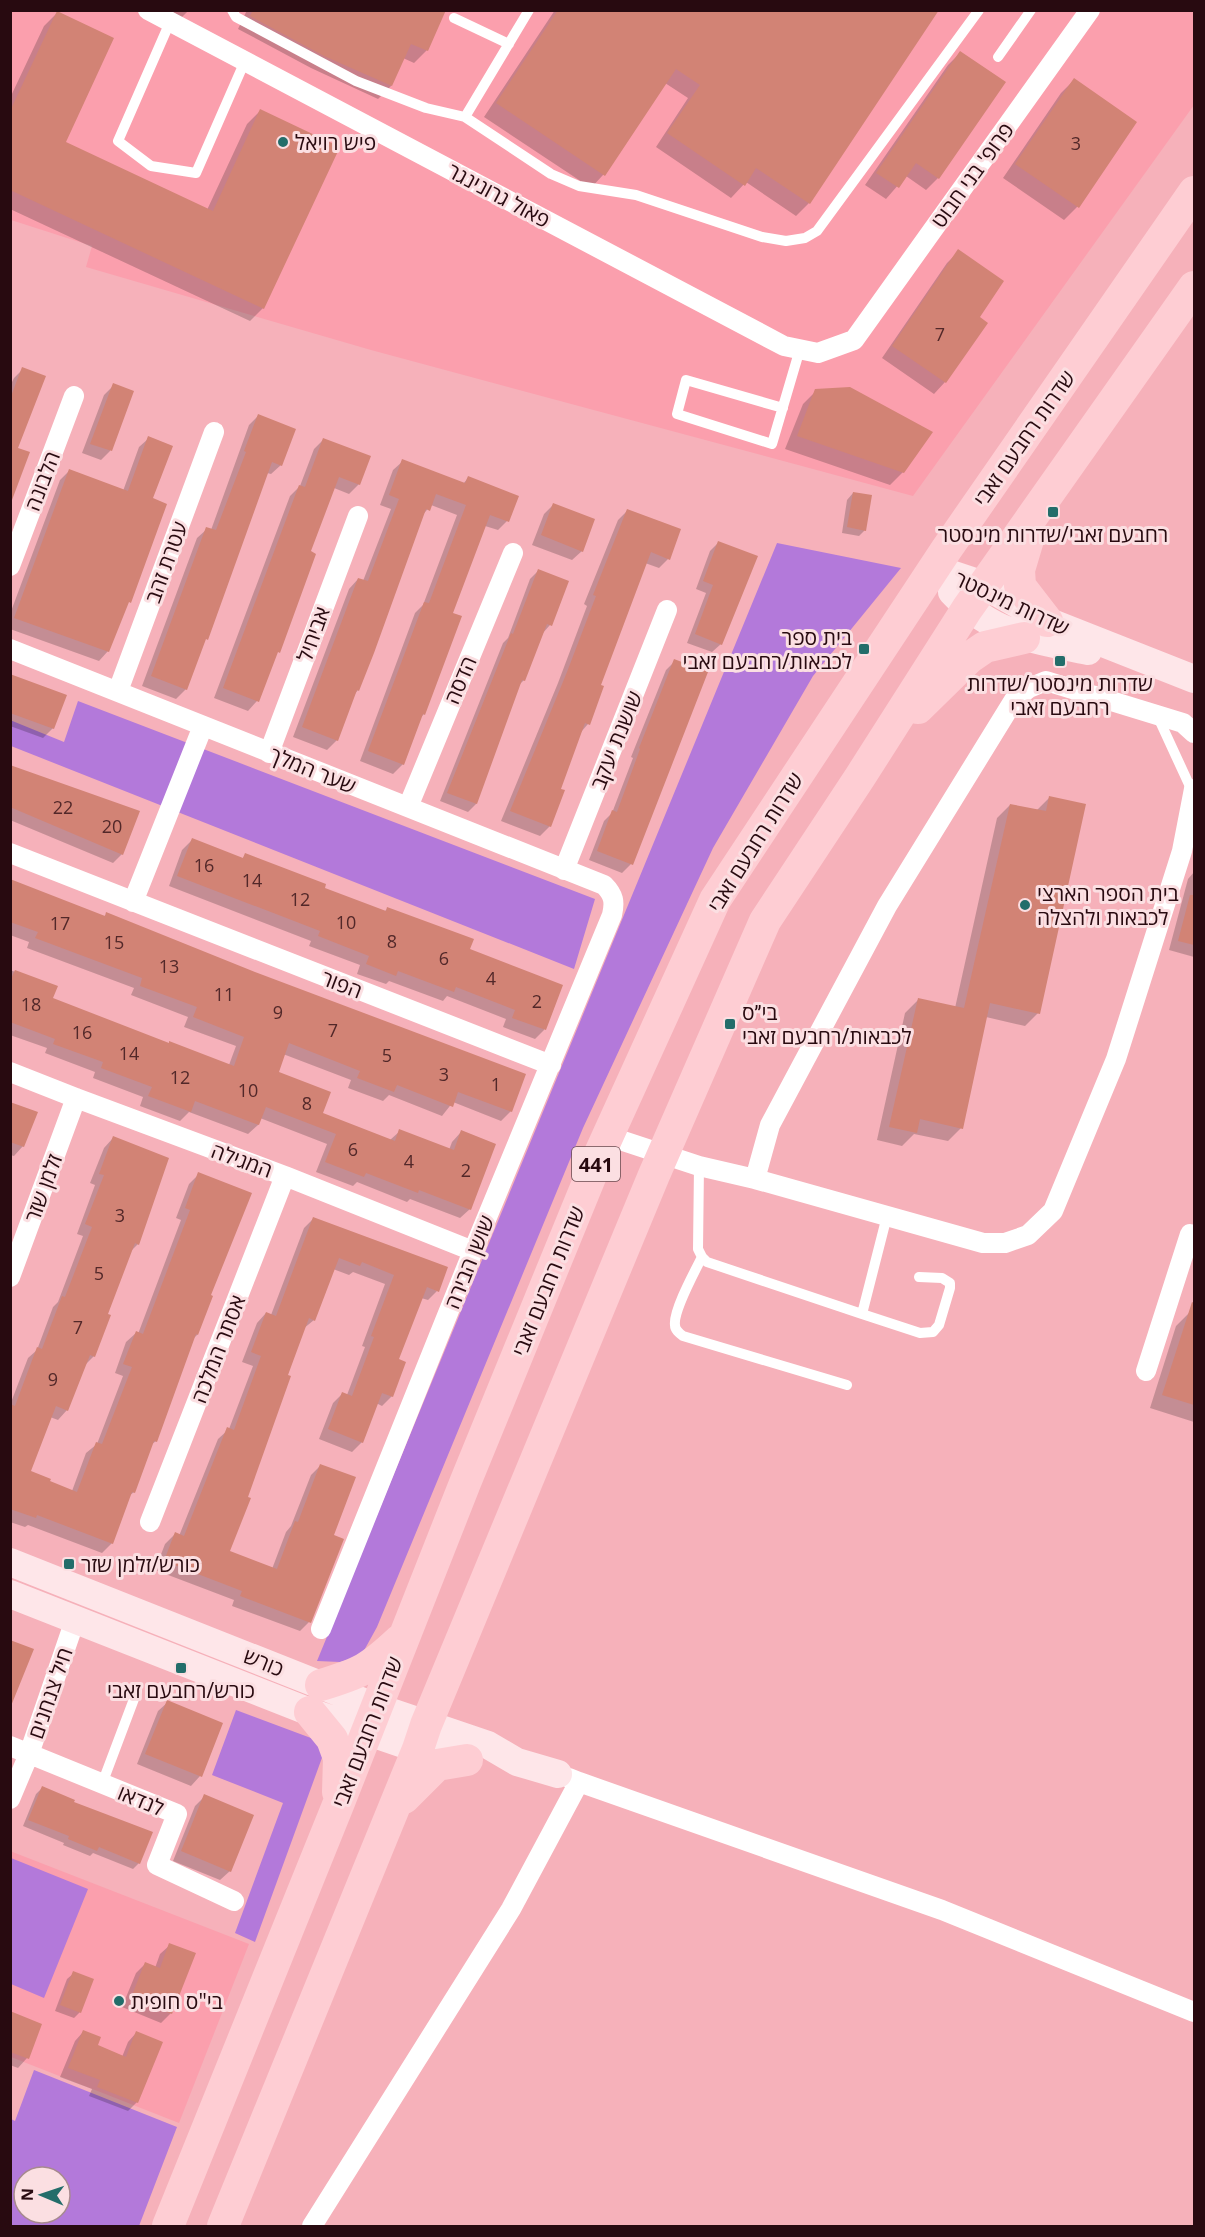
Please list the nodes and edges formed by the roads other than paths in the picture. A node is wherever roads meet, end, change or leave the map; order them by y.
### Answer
1 (148, 10) edge
2 (232, 10) edge
3 (529, 10) edge
4 (979, 10) edge
5 (1031, 10) edge
6 (1090, 10) edge
7 (454, 18) dead end
8 (170, 22) junction
9 (509, 44) junction
10 (998, 57) dead end
11 (245, 61) junction
12 (465, 117) junction
13 (1194, 192) edge
14 (1194, 287) edge
15 (854, 340) joint
16 (800, 349) junction
17 (74, 396) dead end
18 (783, 408) junction
19 (214, 432) dead end
20 (1035, 515) junction
21 (358, 516) dead end
22 (513, 553) dead end
23 (10, 566) edge
24 (933, 570) junction
25 (976, 597) junction
26 (667, 610) dead end
27 (1035, 630) junction
28 (10, 649) edge
29 (1194, 679) edge
30 (118, 692) junction
31 (1157, 715) junction
32 (203, 726) junction
33 (1194, 733) edge
34 (878, 746) junction
35 (269, 753) junction
36 (1194, 791) edge
37 (408, 807) junction
38 (10, 853) edge
39 (564, 870) junction
40 (613, 895) joint
41 (133, 902) junction
42 (551, 1065) junction
43 (10, 1072) edge
44 (76, 1098) junction
45 (608, 1136) junction
46 (663, 1154) junction
47 (699, 1166) junction
48 (285, 1176) junction
49 (755, 1179) junction
50 (887, 1216) junction
51 (1194, 1236) edge
52 (473, 1251) junction
53 (702, 1257) junction
54 (10, 1277) edge
55 (919, 1277) dead end
56 (862, 1314) junction
57 (1146, 1371) dead end
58 (847, 1385) dead end
59 (150, 1522) dead end
60 (10, 1562) edge
61 (10, 1594) edge
62 (75, 1620) junction
63 (321, 1629) dead end
64 (405, 1635) junction
65 (137, 1690) dead end
66 (315, 1699) junction
67 (371, 1720) junction
68 (422, 1737) junction
69 (10, 1746) edge
70 (29, 1754) junction
71 (467, 1760) junction
72 (517, 1762) junction
73 (569, 1778) junction
74 (102, 1784) junction
75 (10, 1799) edge
76 (338, 1805) junction
77 (394, 1807) junction
78 (234, 1901) dead end
79 (1194, 2012) edge
80 (168, 2226) edge
81 (223, 2226) edge
82 (312, 2226) edge

1 - 8 street, פאול גרונינגר
2 - 12 lane
3 - 9 lane
4 - 12 lane
5 - 10 lane
6 - 15 street, פרופ' בני חבוט
7 - 9 lane
8 - 11 street, פאול גרונינגר
8 - 11 lane
9 - 12 lane
11 - 16 street, פאול גרונינגר
13 - 24 main road, שדרות רחבעם זאבי / 441
14 - 20 main road, 441
15 - 16 street, פאול גרונינגר
16 - 18 lane
17 - 23 street, הלבונה
18 - 18 lane
19 - 30 street, עטרת זהב
20 - 25 main road, 441
20 - 27 main road
21 - 35 street, אביחיל
22 - 37 street, הדסה
24 - 25 street, שדרות מינסטר
24 - 45 main road, שדרות רחבעם זאבי / 441
25 - 27 street, שדרות מינסטר
25 - 34 main road, 441
26 - 39 street, שושנת יעקב
27 - 29 street, שדרות מינסטר
27 - 34 main road
28 - 30 street, שער המלך
30 - 32 street, שער המלך
31 - 33 street
31 - 36 lane
31 - 49 street
32 - 35 street, שער המלך
32 - 41 street
34 - 46 main road, 441
35 - 37 street, שער המלך
36 - 50 street
37 - 39 street, שער המלך
38 - 41 street, הפור
39 - 40 street, שער המלך
40 - 42 street, שושן הבירה
41 - 42 street, הפור
42 - 52 street, שושן הבירה
43 - 44 street, המגילה
44 - 48 street, המגילה
44 - 54 street, זלמן שזר
45 - 46 street
45 - 64 main road, שדרות רחבעם זאבי / 441
46 - 47 street
46 - 68 main road, 441
47 - 49 street
47 - 53 lane
48 - 52 street, המגילה
48 - 59 street, אסתר המלכה
49 - 50 street
50 - 56 lane
51 - 57 street
52 - 63 street, שושן הבירה
53 - 56 lane
53 - 58 lane
55 - 56 lane
60 - 66 street, כורש
61 - 62 street, כורש
62 - 66 street, כורש
62 - 70 street, חיל צנחנים
64 - 66 main road
64 - 67 main road, שדרות רחבעם זאבי / 441
65 - 74 lane
66 - 67 street, כורש
66 - 76 main road
67 - 68 street, כורש
67 - 76 main road, שדרות רחבעם זאבי / 441
68 - 71 street, כורש
68 - 72 street, כורש
68 - 77 main road, 441
69 - 70 street, לנדאו
70 - 74 street, לנדאו
70 - 75 street, חיל צנחנים
71 - 72 street, כורש
71 - 77 main road
72 - 73 street, כורש
73 - 79 street
73 - 82 street
74 - 78 street, לנדאו
76 - 80 main road, שדרות רחבעם זאבי / 441
77 - 81 main road, 441

